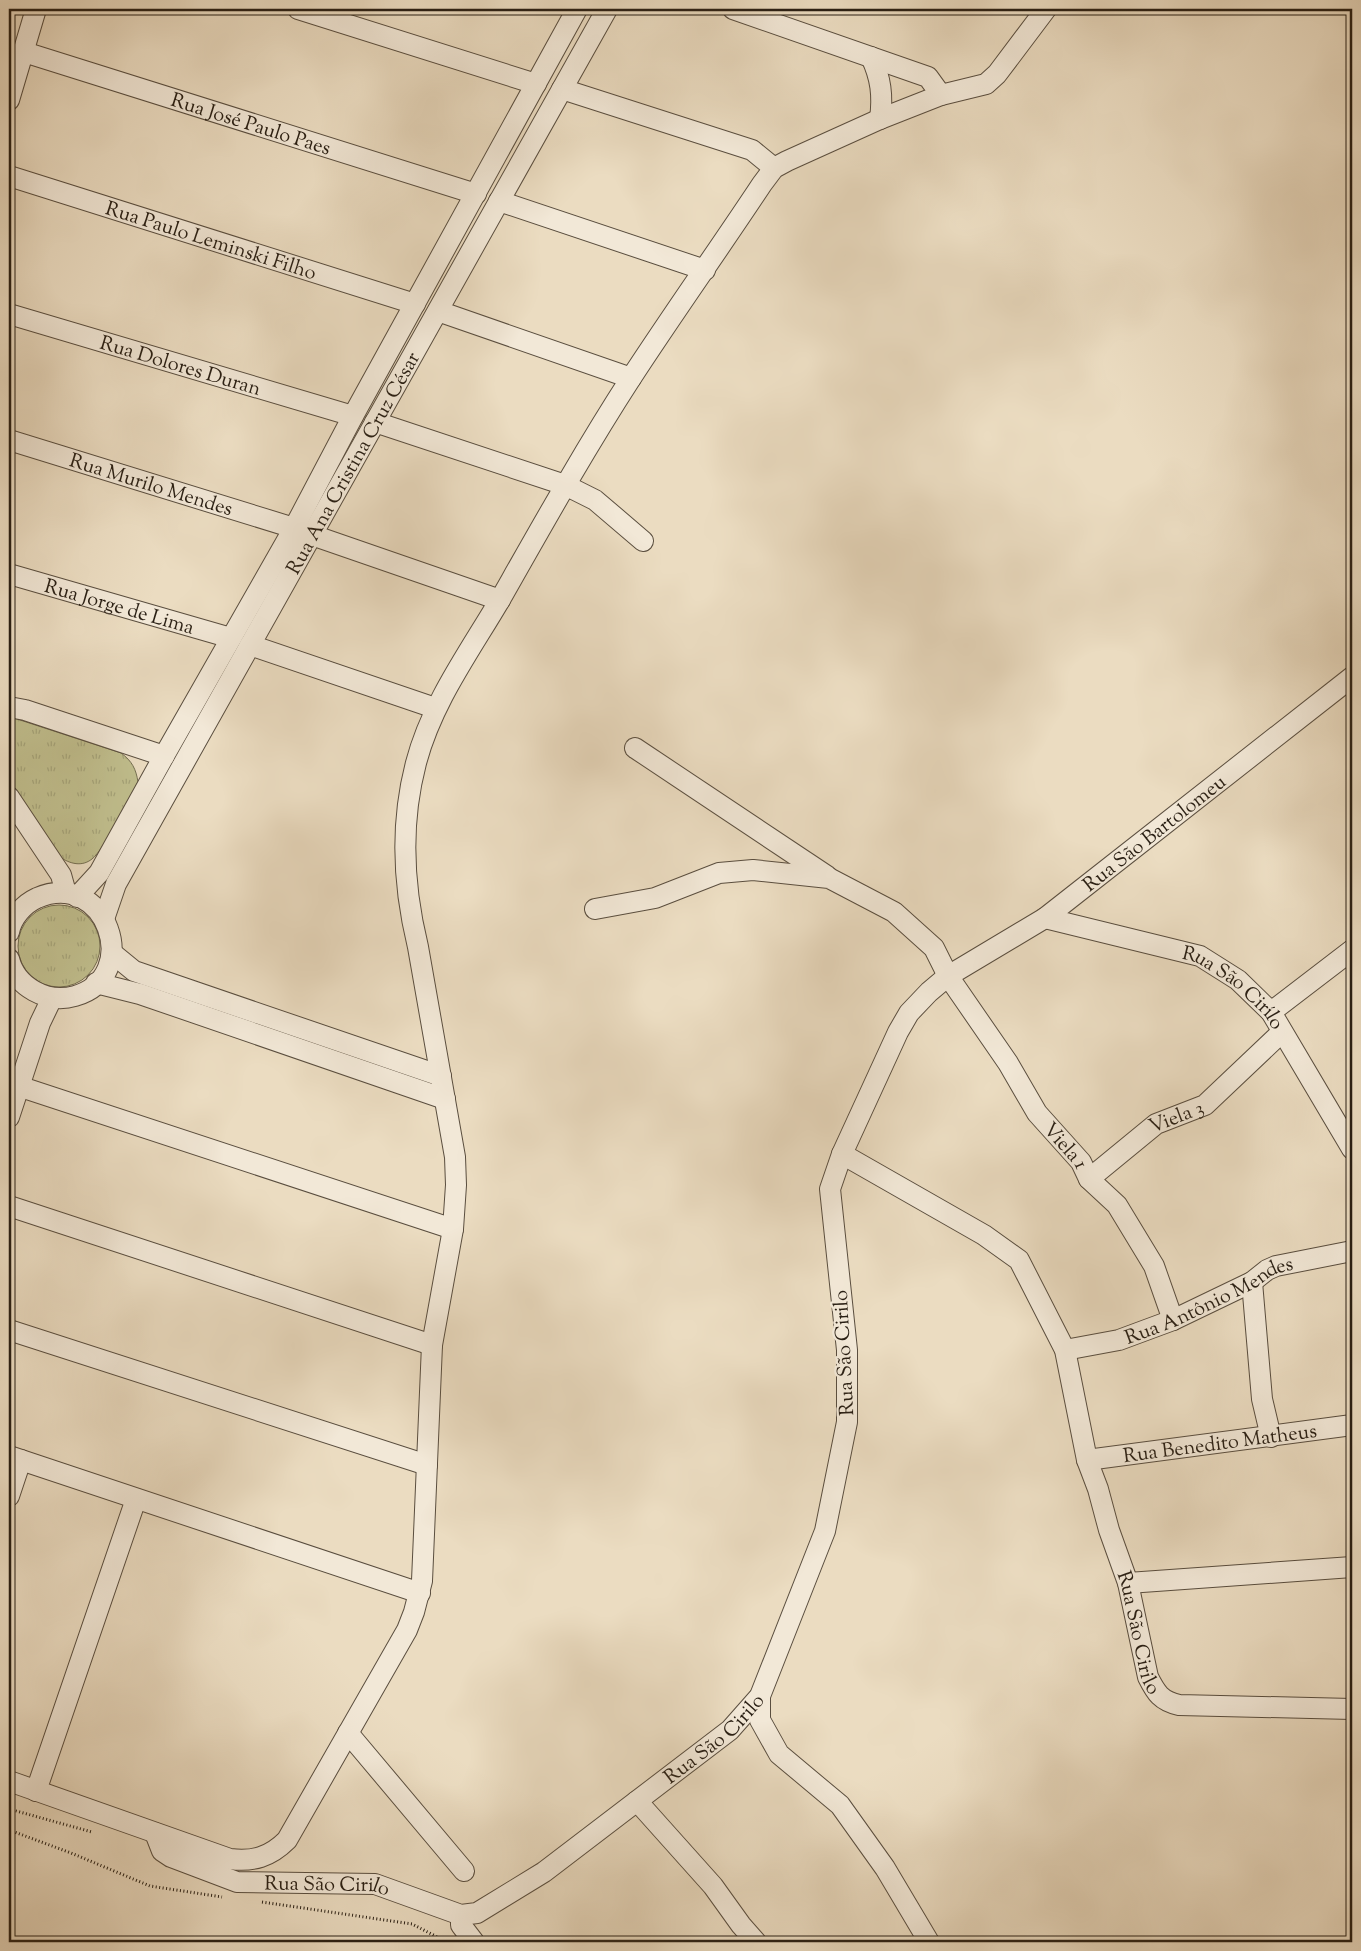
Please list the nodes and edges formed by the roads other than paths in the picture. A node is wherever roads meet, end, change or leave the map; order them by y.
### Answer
1 (36, 9) edge
2 (298, 9) edge
3 (577, 9) edge
4 (607, 9) edge
5 (733, 9) edge
6 (1046, 9) edge
7 (24, 52) junction
8 (871, 57) junction
9 (536, 84) junction
10 (562, 89) junction
11 (941, 95) junction
12 (9, 100) edge
13 (880, 119) junction
14 (774, 168) junction
15 (9, 176) edge
16 (476, 194) junction
17 (499, 201) junction
18 (705, 270) junction
19 (415, 304) junction
20 (438, 310) junction
21 (9, 314) edge
22 (631, 378) junction
23 (353, 416) junction
24 (375, 422) junction
25 (9, 440) edge
26 (565, 485) junction
27 (303, 532) junction
28 (643, 541) dead end
29 (9, 574) edge
30 (500, 600) junction
31 (231, 638) junction
32 (250, 645) junction
33 (1352, 677) edge
34 (9, 707) edge
35 (435, 708) junction
36 (635, 748) dead end
37 (164, 756) junction
38 (9, 797) edge
39 (829, 878) junction
40 (72, 895) junction
41 (594, 909) dead end
42 (1045, 918) junction
43 (104, 919) junction
44 (11, 922) edge
45 (1352, 950) edge
46 (112, 953) junction
47 (9, 959) edge
48 (948, 976) junction
49 (96, 983) junction
50 (52, 998) junction
51 (1271, 1012) junction
52 (1282, 1032) junction
53 (441, 1076) junction
54 (14, 1084) edge
55 (445, 1099) junction
56 (9, 1117) edge
57 (1352, 1149) edge
58 (842, 1154) junction
59 (1089, 1179) junction
60 (9, 1206) edge
61 (453, 1229) junction
62 (1352, 1251) edge
63 (1252, 1282) junction
64 (1173, 1320) junction
65 (9, 1330) edge
66 (432, 1345) junction
67 (1065, 1350) junction
68 (1352, 1425) edge
69 (1271, 1437) junction
70 (15, 1458) edge
71 (1087, 1460) junction
72 (427, 1465) junction
73 (9, 1496) edge
74 (136, 1499) junction
75 (1352, 1567) edge
76 (1128, 1583) junction
77 (420, 1593) junction
78 (760, 1696) junction
79 (1352, 1709) edge
80 (348, 1734) junction
81 (9, 1781) edge
82 (36, 1791) junction
83 (637, 1801) junction
84 (155, 1833) junction
85 (464, 1871) dead end
86 (461, 1915) junction
87 (474, 1942) edge
88 (756, 1942) edge
89 (929, 1942) edge

1 - 7 street
2 - 9 street
3 - 9 street, Rua Ana Cristina Cruz César
4 - 10 street, Rua Ana Cristina Cruz César
5 - 8 street
6 - 11 street
7 - 12 street
7 - 16 street, Rua José Paulo Paes
8 - 11 street
8 - 13 street
9 - 16 street, Rua Ana Cristina Cruz César
10 - 14 street
10 - 17 street, Rua Ana Cristina Cruz César
11 - 13 street
13 - 14 street
14 - 18 street
15 - 19 street, Rua Paulo Leminski Filho
16 - 19 street, Rua Ana Cristina Cruz César
17 - 18 street
17 - 20 street, Rua Ana Cristina Cruz César
18 - 22 street
19 - 23 street, Rua Ana Cristina Cruz César
20 - 22 street
20 - 24 street, Rua Ana Cristina Cruz César
21 - 23 street, Rua Dolores Duran
22 - 26 street
23 - 27 street, Rua Ana Cristina Cruz César
24 - 26 street
24 - 27 street, Rua Ana Cristina Cruz César
25 - 27 street, Rua Murilo Mendes
26 - 28 street
26 - 30 street
27 - 30 street, Rua Murilo Mendes
27 - 31 street, Rua Ana Cristina Cruz César
27 - 32 street, Rua Ana Cristina Cruz César
29 - 31 street, Rua Jorge de Lima
30 - 35 street
31 - 37 street, Rua Ana Cristina Cruz César
32 - 35 street
32 - 43 street, Rua Ana Cristina Cruz César
33 - 42 street, Rua São Bartolomeu
34 - 37 street
35 - 53 street
36 - 39 street, Viela 1
37 - 40 street, Rua Ana Cristina Cruz César
38 - 40 street
39 - 41 street
39 - 48 street, Viela 1
40 - 43 street
40 - 44 street
42 - 48 street, Rua São Bartolomeu
42 - 51 street, Rua São Cirílo
43 - 46 street
45 - 51 street
46 - 49 street
46 - 53 street
47 - 50 street
48 - 58 street, Rua São Cirilo
48 - 59 street, Viela 1
49 - 50 street
49 - 55 street
50 - 54 street
51 - 52 street, Rua São Cirílo
52 - 57 street, Rua São Cirílo
52 - 59 street, Viela 3
53 - 55 street
54 - 56 street
54 - 61 street
55 - 61 street
58 - 67 street, Rua São Cirilo
58 - 78 street, Rua São Cirilo
59 - 64 street, Viela 1
60 - 66 street
61 - 66 street
62 - 63 street, Rua Antônio Mendes
63 - 64 street, Rua Antônio Mendes
63 - 69 street
64 - 67 street, Rua Antônio Mendes
65 - 72 street
66 - 72 street
67 - 71 street, Rua São Cirilo
68 - 69 street, Rua Benedito Matheus
69 - 71 street, Rua Benedito Matheus
70 - 73 street
70 - 74 street
71 - 76 street, Rua São Cirilo
72 - 77 street
74 - 77 street
74 - 82 street
75 - 76 street
76 - 79 street, Rua São Cirilo
77 - 80 street
78 - 83 street, Rua São Cirilo
78 - 89 street
80 - 84 street
80 - 85 street
81 - 82 street
82 - 84 street
83 - 86 street, Rua São Cirilo
83 - 88 street
84 - 86 street, Rua São Cirilo
86 - 87 street

